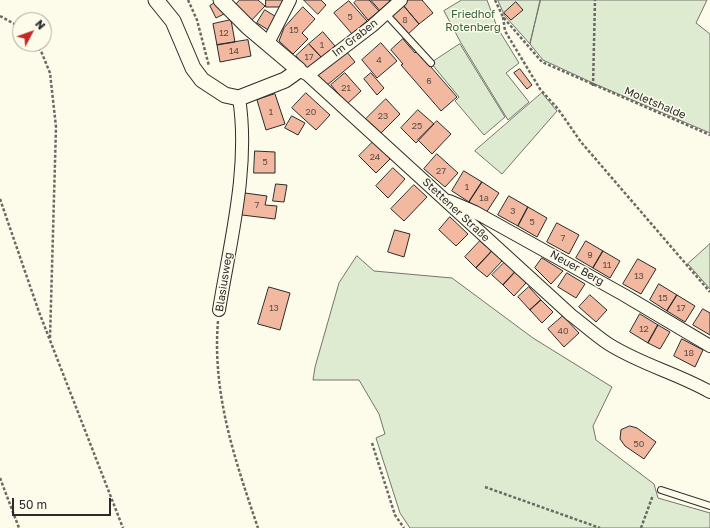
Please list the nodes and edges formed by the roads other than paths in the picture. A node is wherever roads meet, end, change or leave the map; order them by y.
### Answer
1 (156, 0) edge
2 (221, 0) edge
3 (290, 0) edge
4 (401, 0) edge
5 (386, 14) junction
6 (268, 43) junction
7 (431, 63) dead end
8 (304, 73) junction
9 (239, 98) junction
10 (442, 197) junction
11 (219, 310) road end
12 (710, 346) edge
13 (710, 392) edge
14 (661, 490) road end
15 (710, 506) edge

1 - 9 street
2 - 6 street, Stettener Straße
3 - 6 street
4 - 5 street, Im Graben
5 - 7 lane
5 - 8 street, Im Graben
6 - 8 street, Stettener Straße
8 - 9 street
8 - 10 street, Stettener Straße
9 - 11 street, Blasiusweg
10 - 12 street, Neuer Berg
10 - 13 street, Stettener Straße
14 - 15 lane

